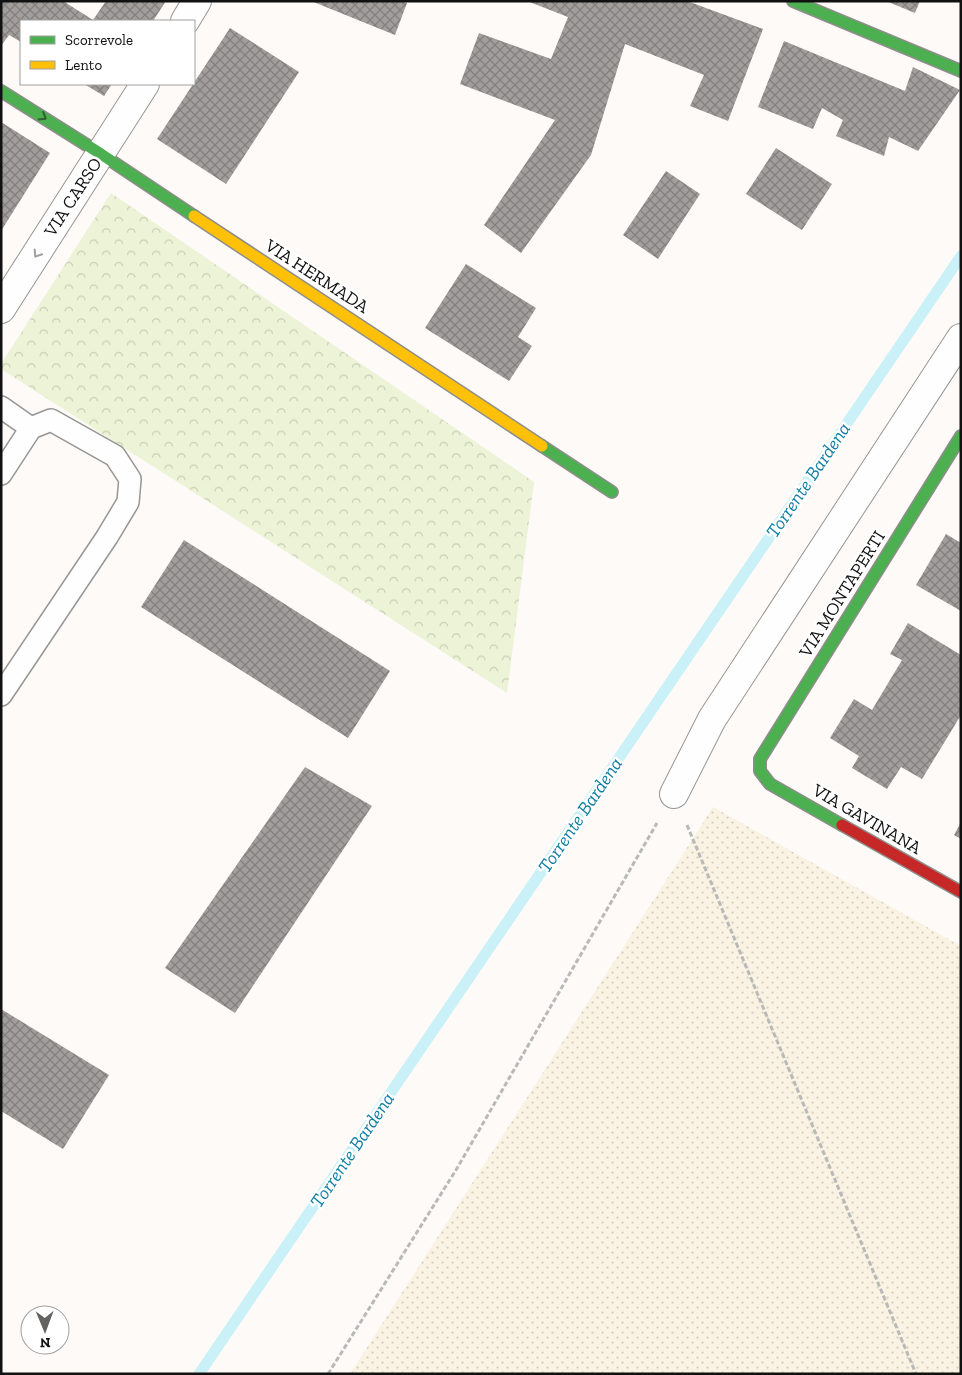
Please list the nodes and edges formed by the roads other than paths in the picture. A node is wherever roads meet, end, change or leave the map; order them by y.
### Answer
1 (197, 1) edge
2 (793, 1) edge
3 (186, 20) edge
4 (961, 71) edge
5 (144, 85) edge
6 (1, 91) edge
7 (101, 154) junction
8 (1, 309) edge
9 (961, 338) edge
10 (1, 407) edge
11 (31, 428) junction
12 (961, 436) edge
13 (1, 474) edge
14 (612, 492) dead end
15 (1, 695) edge
16 (760, 771) joint
17 (674, 794) road end
18 (961, 892) edge

1 - 3 street
2 - 4 street
5 - 7 street, VIA CARSO
6 -> 7 street, VIA HERMADA
7 -> 8 street, VIA CARSO
7 - 14 street, VIA HERMADA
9 - 17 street
10 - 11 lane
11 - 13 lane
11 - 15 lane
12 - 16 street, VIA MONTAPERTI
16 - 18 street, VIA GAVINANA

